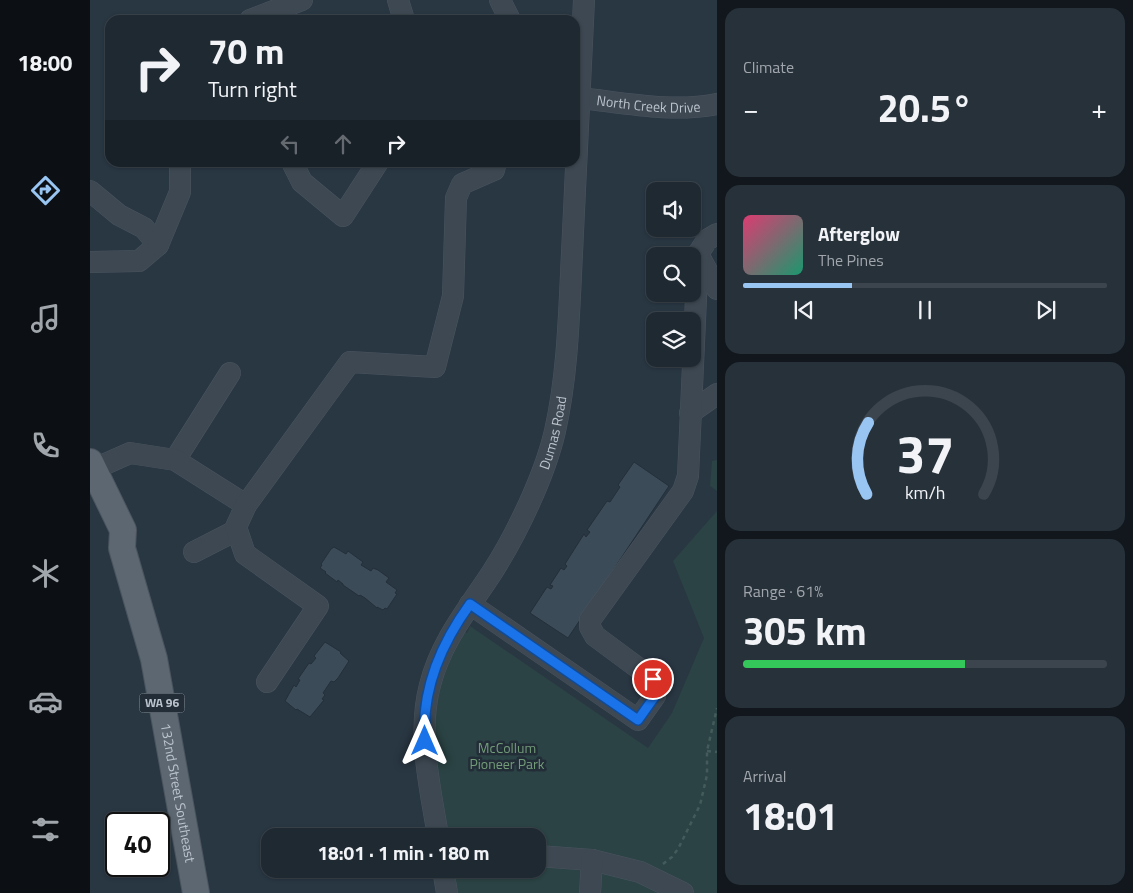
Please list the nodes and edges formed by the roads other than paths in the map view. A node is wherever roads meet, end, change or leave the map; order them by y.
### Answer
1 (302, 0) edge
2 (398, 0) edge
3 (500, 0) edge
4 (584, 0) edge
5 (263, 15) edge
6 (402, 15) edge
7 (508, 15) edge
8 (580, 98) joint
9 (717, 104) edge
10 (180, 167) edge
11 (294, 167) edge
12 (375, 167) edge
13 (495, 167) edge
14 (576, 167) edge
15 (90, 191) edge
16 (717, 234) edge
17 (158, 245) junction
18 (701, 250) edge
19 (701, 259) edge
20 (90, 262) edge
21 (717, 288) edge
22 (696, 302) edge
23 (230, 373) dead end
24 (717, 394) edge
25 (690, 413) junction
26 (174, 460) junction
27 (92, 466) edge
28 (90, 500) edge
29 (246, 505) junction
30 (237, 530) junction
31 (122, 548) junction
32 (194, 552) dead end
33 (470, 604) junction
34 (268, 682) dead end
35 (437, 828) edge
36 (546, 857) edge
37 (592, 860) junction
38 (444, 878) edge
39 (196, 893) edge
40 (447, 893) edge
41 (590, 893) edge
42 (683, 893) edge

1 - 5 street
2 - 6 street
3 - 7 street
4 - 8 street, Dumas Road
8 - 9 street, North Creek Drive
10 - 17 street
11 - 12 street
13 - 29 street
14 - 33 street, Dumas Road
15 - 17 street
16 - 18 street
17 - 20 street
19 - 21 street
22 - 25 street
23 - 26 street
24 - 25 street
25 - 33 street
26 - 27 street
26 - 29 street
27 - 31 main road, 132nd Street Southeast / WA 96
28 - 31 main road
29 - 30 street
30 - 32 street
30 - 34 street
31 - 39 main road, 132nd Street Southeast / WA 96
33 - 35 street, Dumas Road
36 - 37 street
37 - 41 street
37 - 42 street
38 - 40 street

